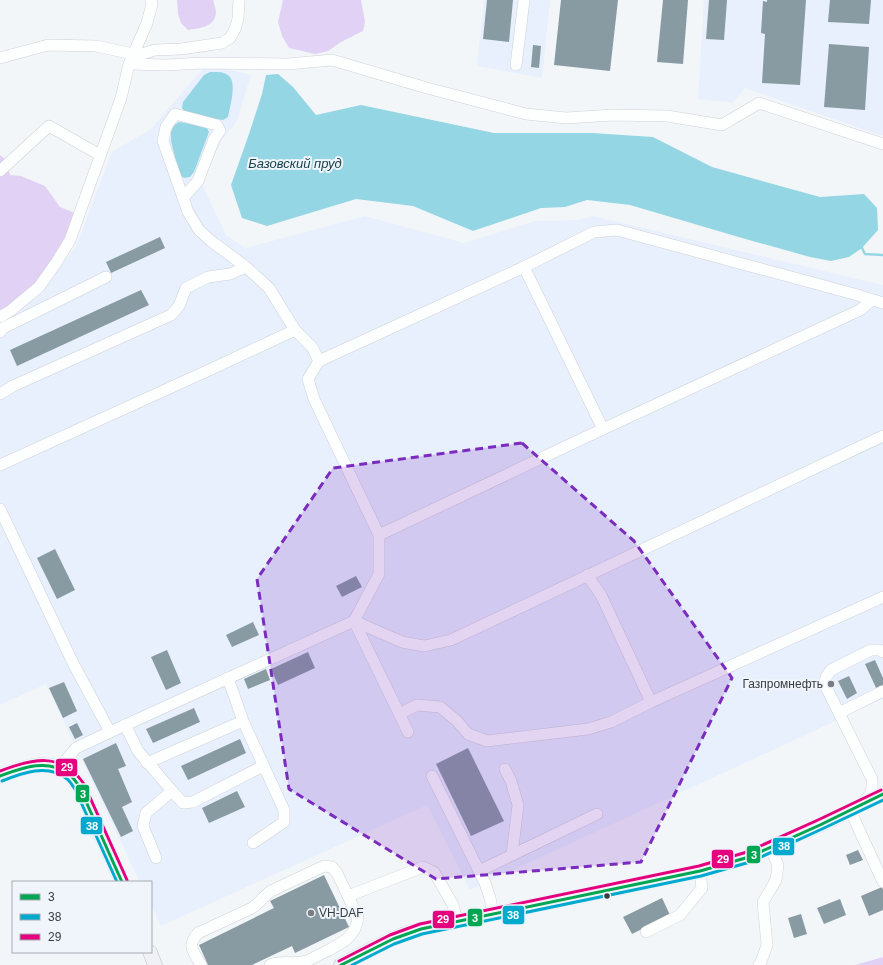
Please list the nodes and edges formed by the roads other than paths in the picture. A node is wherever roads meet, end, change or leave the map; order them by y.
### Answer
1 (152, 0) edge
2 (239, 0) edge
3 (524, 0) edge
4 (133, 54) junction
5 (0, 58) edge
6 (129, 64) junction
7 (516, 65) dead end
8 (883, 144) edge
9 (100, 155) junction
10 (0, 171) edge
11 (183, 198) junction
12 (246, 267) junction
13 (524, 267) junction
14 (106, 277) dead end
15 (872, 300) junction
16 (883, 303) edge
17 (0, 317) edge
18 (295, 330) junction
19 (0, 332) edge
20 (318, 361) junction
21 (0, 394) edge
22 (603, 429) junction
23 (883, 436) edge
24 (0, 465) edge
25 (0, 509) edge
26 (379, 535) junction
27 (587, 575) junction
28 (883, 597) edge
29 (354, 621) junction
30 (883, 652) edge
31 (228, 678) junction
32 (883, 691) edge
33 (651, 702) junction
34 (838, 713) junction
35 (399, 714) junction
36 (242, 720) junction
37 (125, 725) junction
38 (110, 732) junction
39 (408, 732) dead end
40 (147, 763) junction
41 (263, 766) junction
42 (59, 768) junction
43 (504, 769) dead end
44 (0, 776) edge
45 (432, 776) dead end
46 (172, 791) junction
47 (883, 794) edge
48 (854, 808) junction
49 (597, 814) dead end
50 (252, 843) dead end
51 (770, 847) junction
52 (512, 855) junction
53 (156, 858) dead end
54 (479, 871) junction
55 (700, 871) junction
56 (122, 881) edge
57 (883, 882) edge
58 (348, 896) junction
59 (493, 914) junction
60 (457, 921) junction
61 (646, 932) dead end
62 (150, 953) edge
63 (154, 965) edge
64 (200, 965) edge
65 (270, 965) edge
66 (341, 965) edge
67 (759, 965) edge

1 - 4 street
2 - 6 street
3 - 7 street
4 - 5 street
4 - 6 street
6 - 8 street
6 - 9 street
9 - 10 street
9 - 17 street
11 - 11 street
11 - 12 street
12 - 18 street
12 - 21 street
13 - 15 street
13 - 20 street
13 - 22 street
14 - 19 street
15 - 16 street
15 - 22 street
18 - 20 street
18 - 24 street
20 - 26 street
22 - 26 street
23 - 27 street
25 - 38 street
26 - 29 street
27 - 29 street
27 - 33 street
28 - 33 street
29 - 31 street
29 - 35 street
30 - 34 street
31 - 36 street
31 - 37 street
32 - 34 street
33 - 35 street
34 - 48 street
35 - 39 street
36 - 40 street
36 - 41 street
37 - 38 street
37 - 40 street
38 - 42 street
40 - 46 street
41 - 46 street
41 - 50 street
42 - 44 main road
42 - 56 main road
43 - 52 street
45 - 54 street
46 - 53 street
47 - 48 main road
48 - 51 main road
48 - 57 street
49 - 52 street
51 - 55 main road
51 - 67 street
52 - 54 street
54 - 59 street
55 - 59 main road
55 - 61 street
58 - 60 street
58 - 64 street
58 - 65 street
59 - 60 main road
60 - 66 main road
62 - 63 main road

